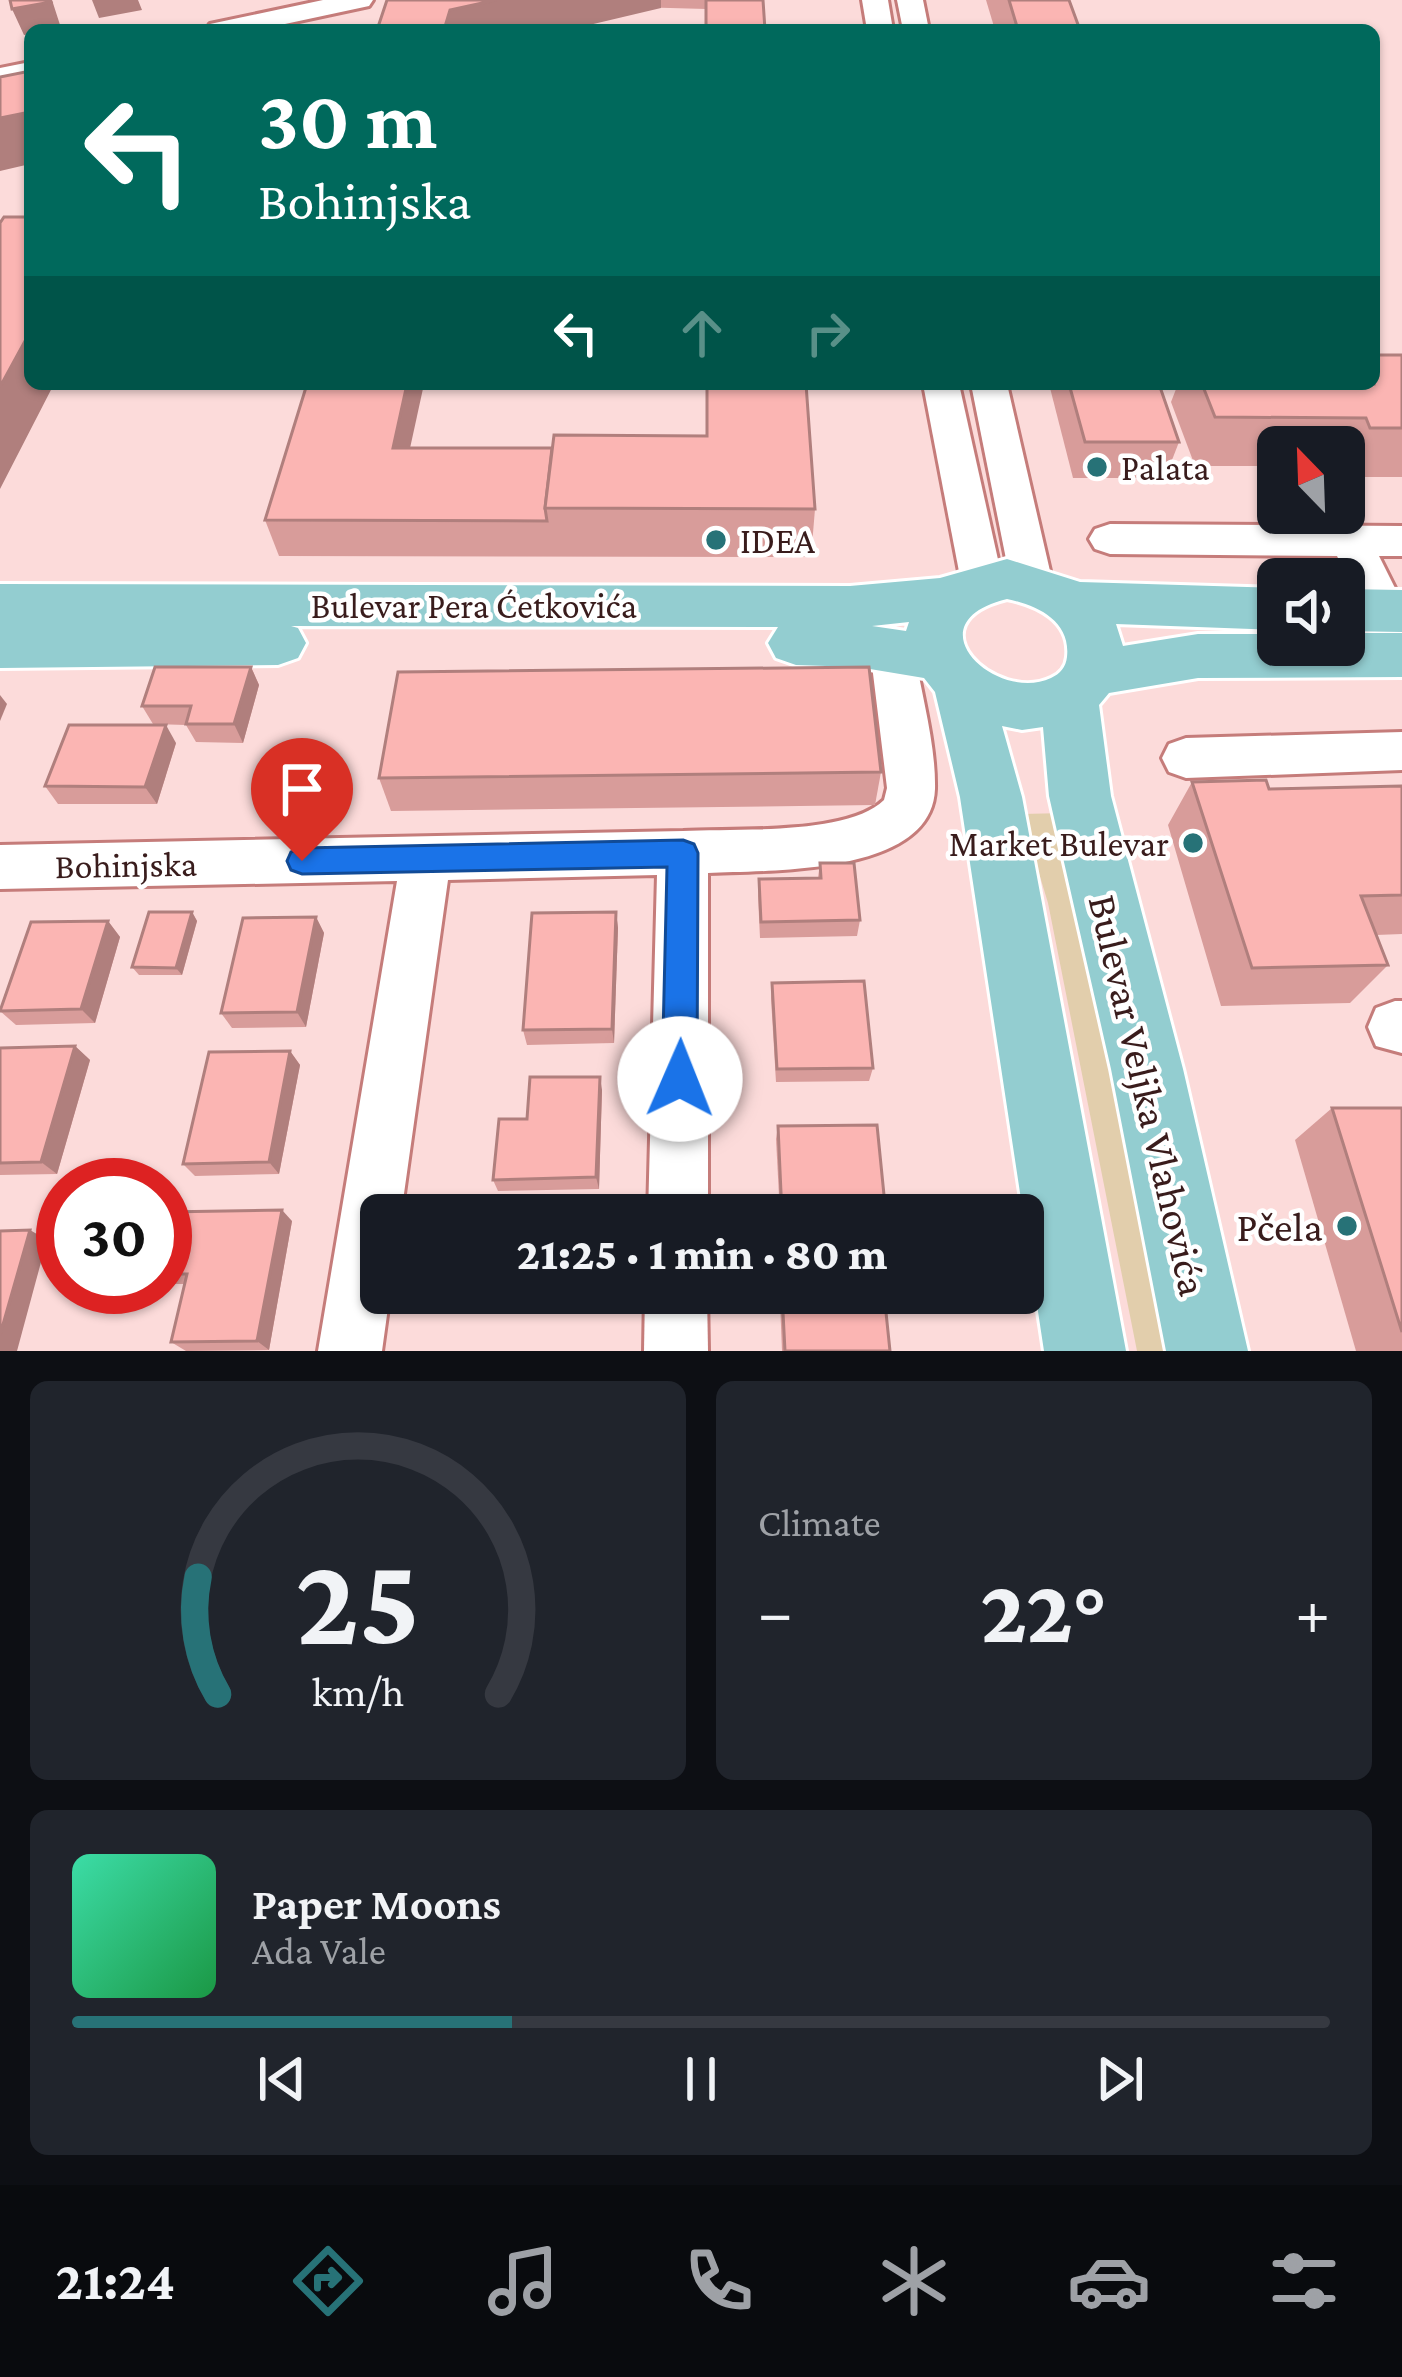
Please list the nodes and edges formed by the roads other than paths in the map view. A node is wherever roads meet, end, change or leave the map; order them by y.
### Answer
1 (360, 0) edge
2 (258, 10) edge
3 (231, 24) edge
4 (942, 390) edge
5 (990, 390) edge
6 (1110, 538) dead end
7 (1351, 541) junction
8 (1402, 541) edge
9 (1008, 591) junction
10 (0, 604) edge
11 (1257, 608) edge
12 (1383, 622) edge
13 (0, 646) edge
14 (931, 664) junction
15 (1081, 685) junction
16 (1402, 751) edge
17 (1186, 758) dead end
18 (683, 853) junction
19 (427, 859) junction
20 (0, 867) edge
21 (678, 1194) edge
22 (676, 1314) edge
23 (350, 1351) edge
24 (676, 1351) edge
25 (1085, 1351) edge
26 (1207, 1351) edge

1 - 2 street
2 - 3 street
4 - 9 street
5 - 9 street
6 - 7 street
7 - 8 street
7 - 12 street
9 - 10 main road, Bulevar Pera Ćetkovića
9 - 11 main road, Bulevar Pera Ćetkovića
9 - 14 main road
9 - 15 main road, Bulevar Veljka Vlahovića
12 - 15 main road
13 - 14 main road, Bulevar Pera Ćetkovića
14 - 15 main road, Bulevar Pera Ćetkovića
14 - 18 street, Bohinjska
14 - 25 main road
15 - 26 main road, Bulevar Veljka Vlahovića
16 - 17 street
18 - 19 street, Bohinjska
18 - 21 street
19 - 20 street, Bohinjska
19 - 23 street
22 - 24 street

